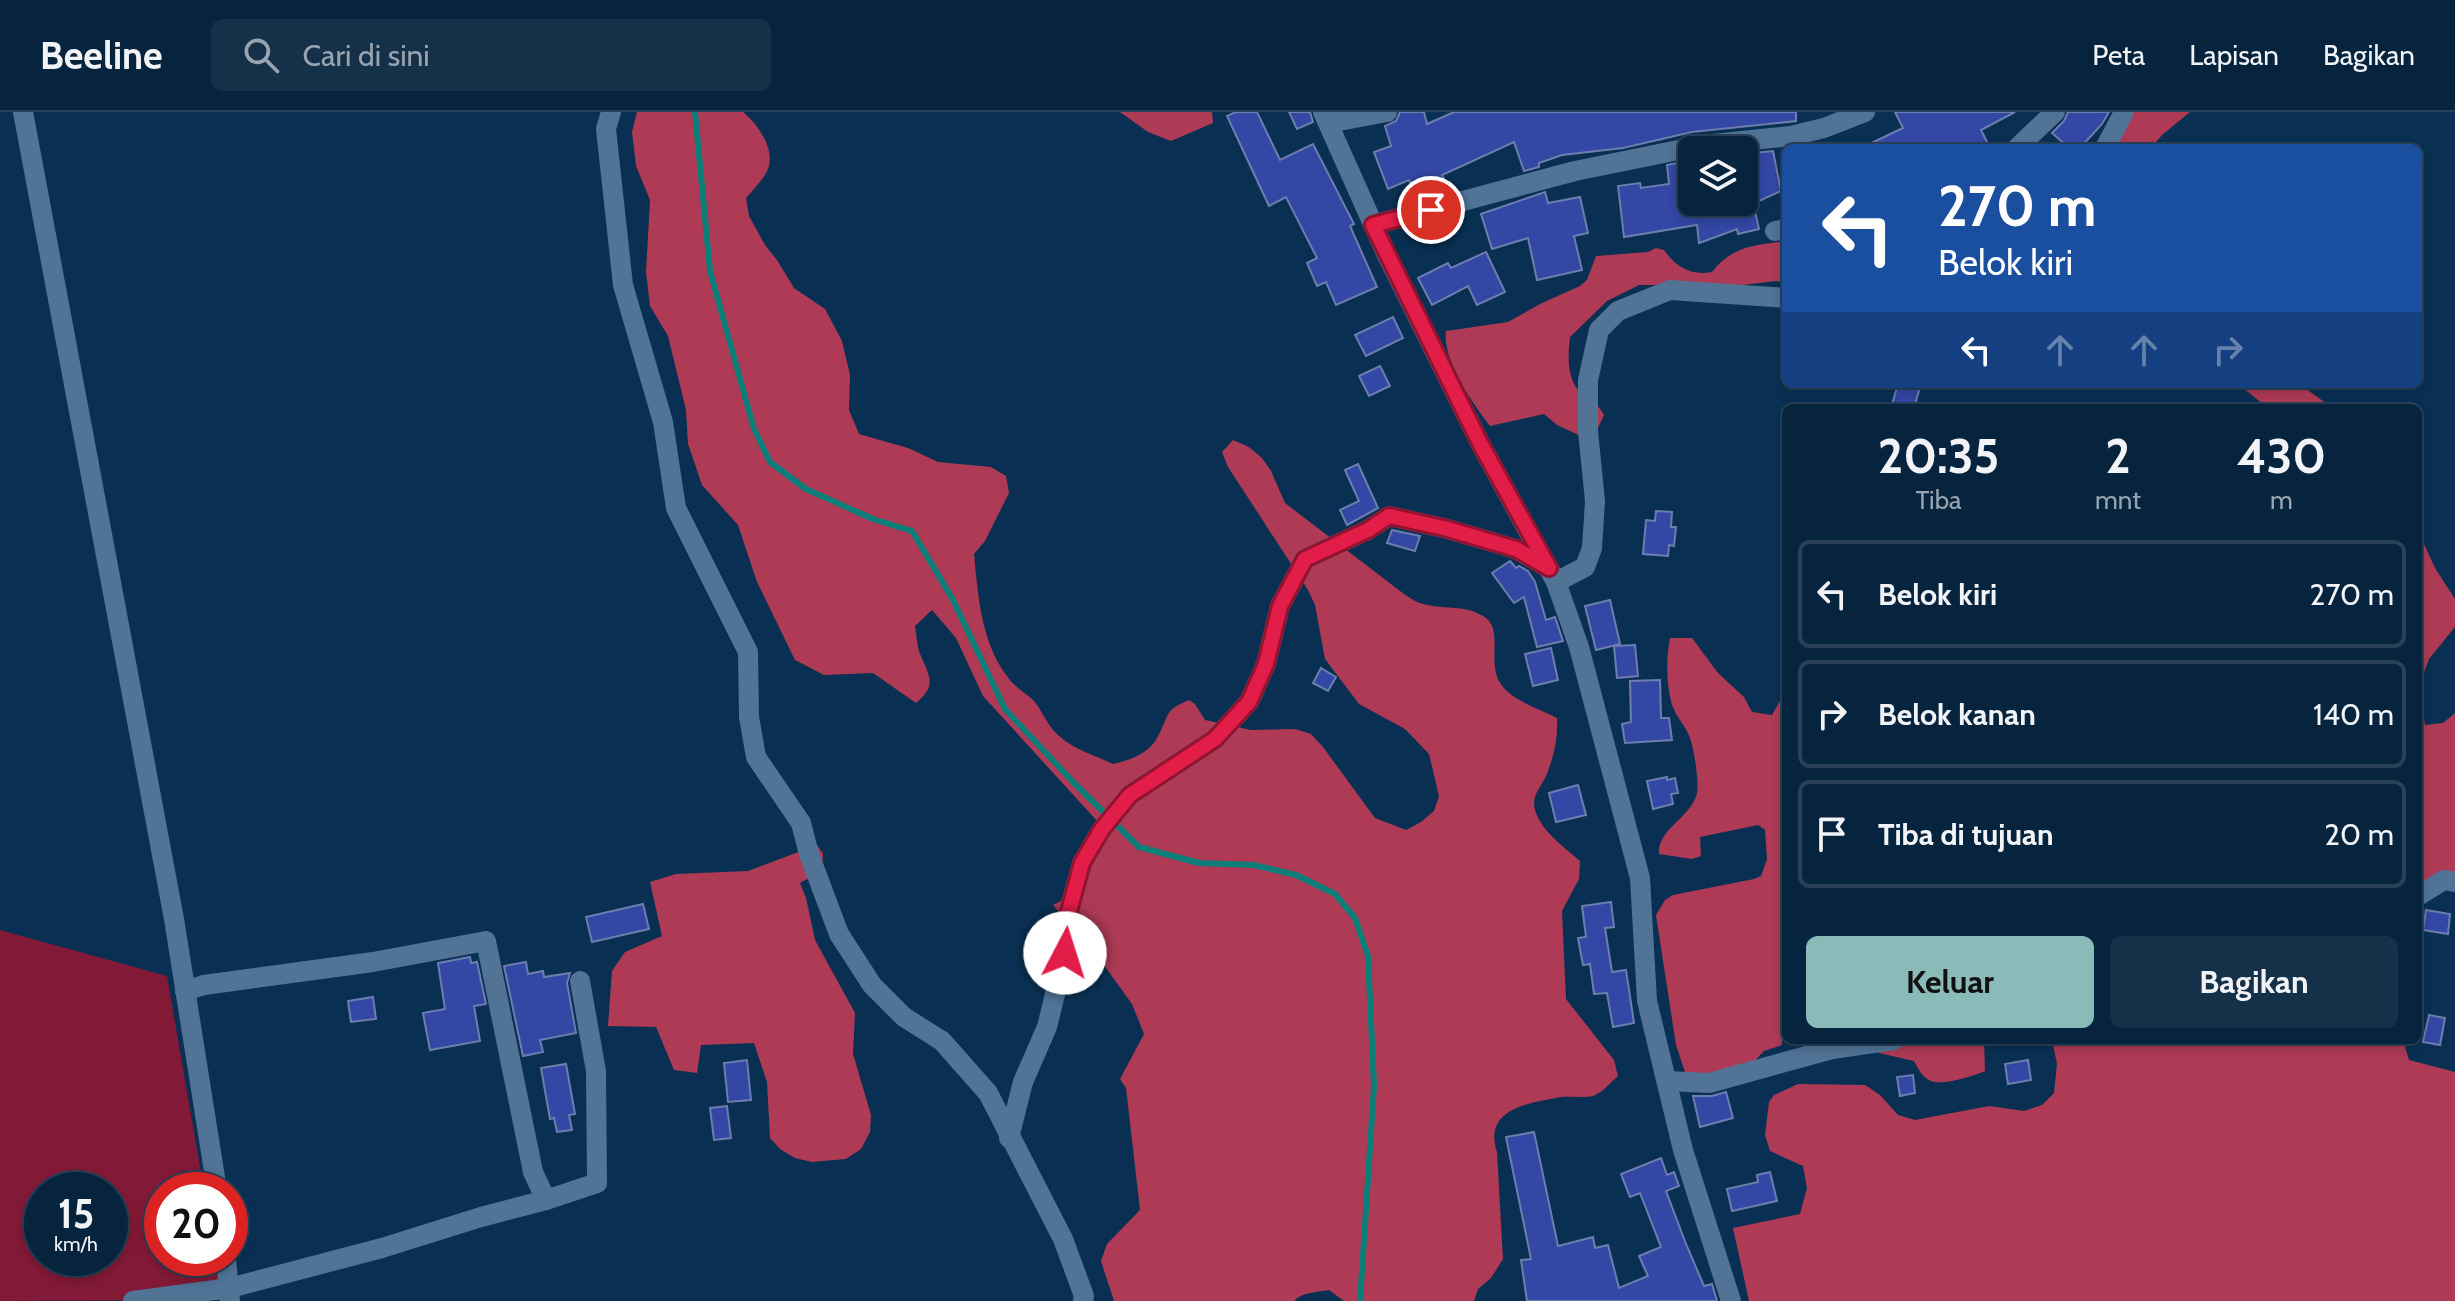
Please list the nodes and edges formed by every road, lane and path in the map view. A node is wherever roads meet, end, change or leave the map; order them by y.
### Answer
1 (23, 112) edge
2 (611, 112) edge
3 (1387, 112) edge
4 (1865, 112) edge
5 (2055, 112) edge
6 (2124, 112) edge
7 (1325, 117) edge
8 (2021, 144) edge
9 (2107, 144) edge
10 (1373, 225) junction
11 (1782, 298) edge
12 (1552, 575) junction
13 (2455, 882) edge
14 (2422, 894) edge
15 (580, 981) dead end
16 (185, 991) junction
17 (1866, 1044) edge
18 (1667, 1081) junction
19 (1009, 1138) junction
20 (214, 1172) edge
21 (546, 1200) junction
22 (230, 1295) edge
23 (133, 1301) edge
24 (1083, 1301) edge
25 (1731, 1301) edge

1 - 16 street
2 - 19 street
3 - 7 street
4 - 10 street
5 - 8 street
6 - 9 street
7 - 10 street
10 - 12 street
11 - 12 street
12 - 18 street
12 - 19 street
13 - 14 street
15 - 21 street
16 - 20 street
16 - 21 street
17 - 18 street
18 - 25 street
19 - 24 street
21 - 22 street
22 - 23 street

